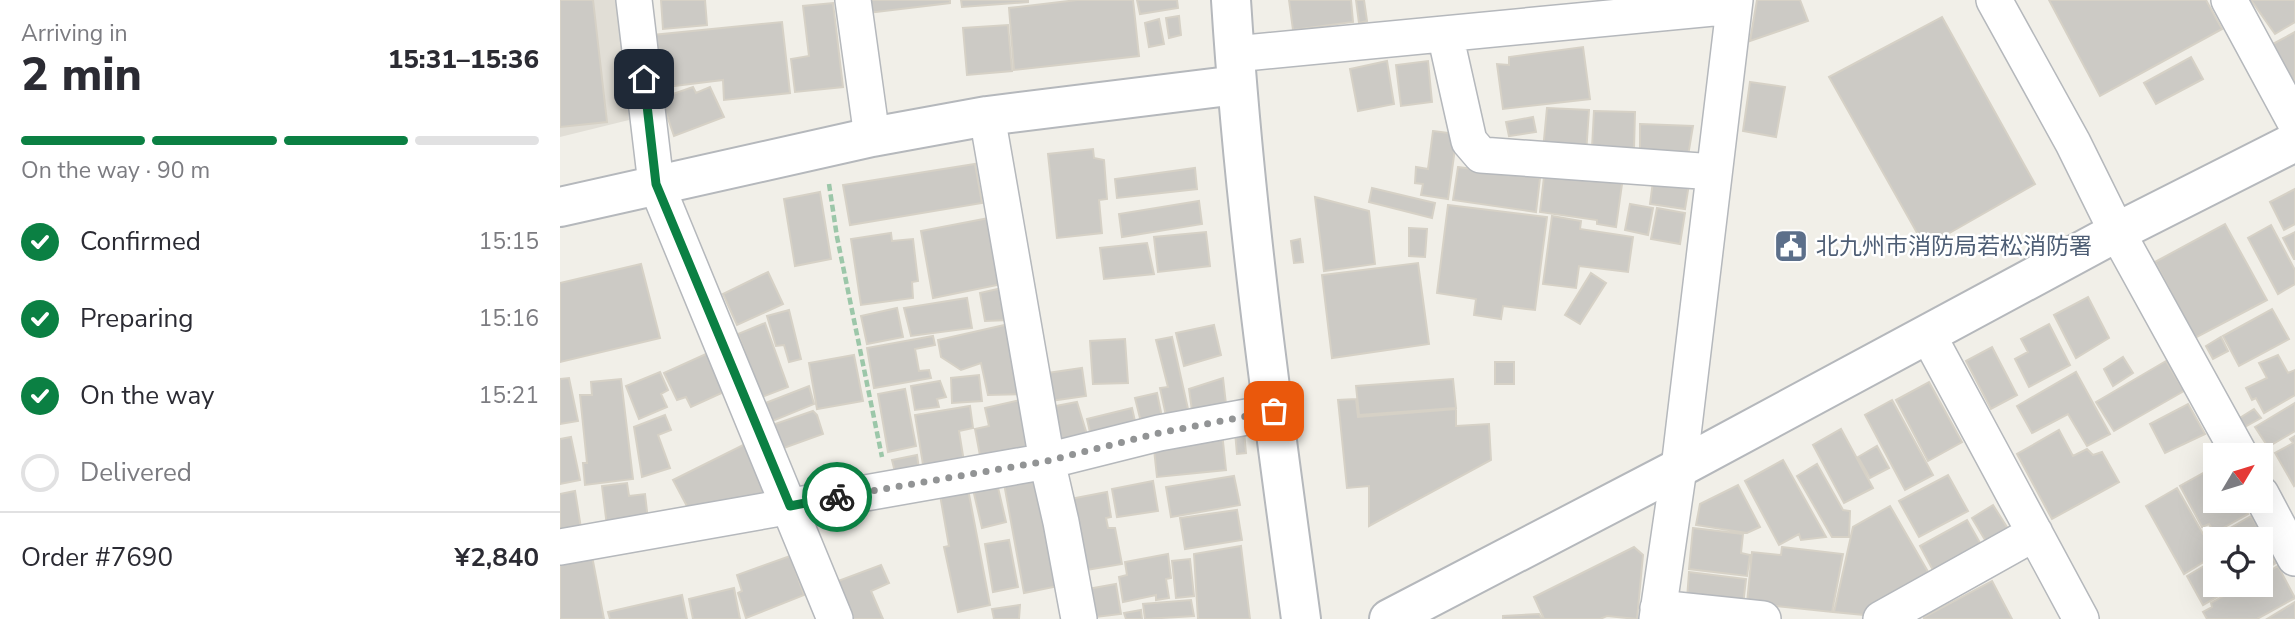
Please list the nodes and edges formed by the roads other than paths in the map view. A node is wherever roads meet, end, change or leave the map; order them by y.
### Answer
1 (634, 0) edge
2 (853, 0) edge
3 (1231, 0) edge
4 (1994, 0) edge
5 (2229, 0) edge
6 (1735, 3) edge
7 (1445, 34) junction
8 (1236, 69) junction
9 (987, 116) junction
10 (2295, 122) edge
11 (872, 136) junction
12 (2295, 142) edge
13 (1714, 172) junction
14 (656, 184) junction
15 (560, 207) edge
16 (2117, 232) junction
17 (1927, 335) junction
18 (1274, 411) junction
19 (2233, 443) edge
20 (1047, 461) junction
21 (1679, 468) junction
22 (790, 506) junction
23 (2271, 513) edge
24 (2035, 533) junction
25 (560, 547) edge
26 (2295, 558) edge
27 (1658, 614) edge
28 (835, 619) edge
29 (1079, 619) edge
30 (1301, 619) edge
31 (1389, 619) edge
32 (1763, 619) edge
33 (1881, 619) edge
34 (2081, 619) edge

1 - 14 street
2 - 11 street
3 - 8 street
4 - 16 street
5 - 10 street
6 - 7 street
6 - 13 street
7 - 8 street
7 - 13 street
8 - 9 street
8 - 18 street
9 - 11 street
9 - 20 street
11 - 14 street
12 - 16 street
13 - 21 street
14 - 15 street
14 - 22 street
16 - 17 street
16 - 19 street
17 - 21 street
17 - 24 street
18 - 20 street
18 - 30 street
20 - 22 street
20 - 29 street
21 - 27 street
21 - 31 street
22 - 25 street
22 - 28 street
23 - 26 street
24 - 33 street
24 - 34 street
27 - 32 street

